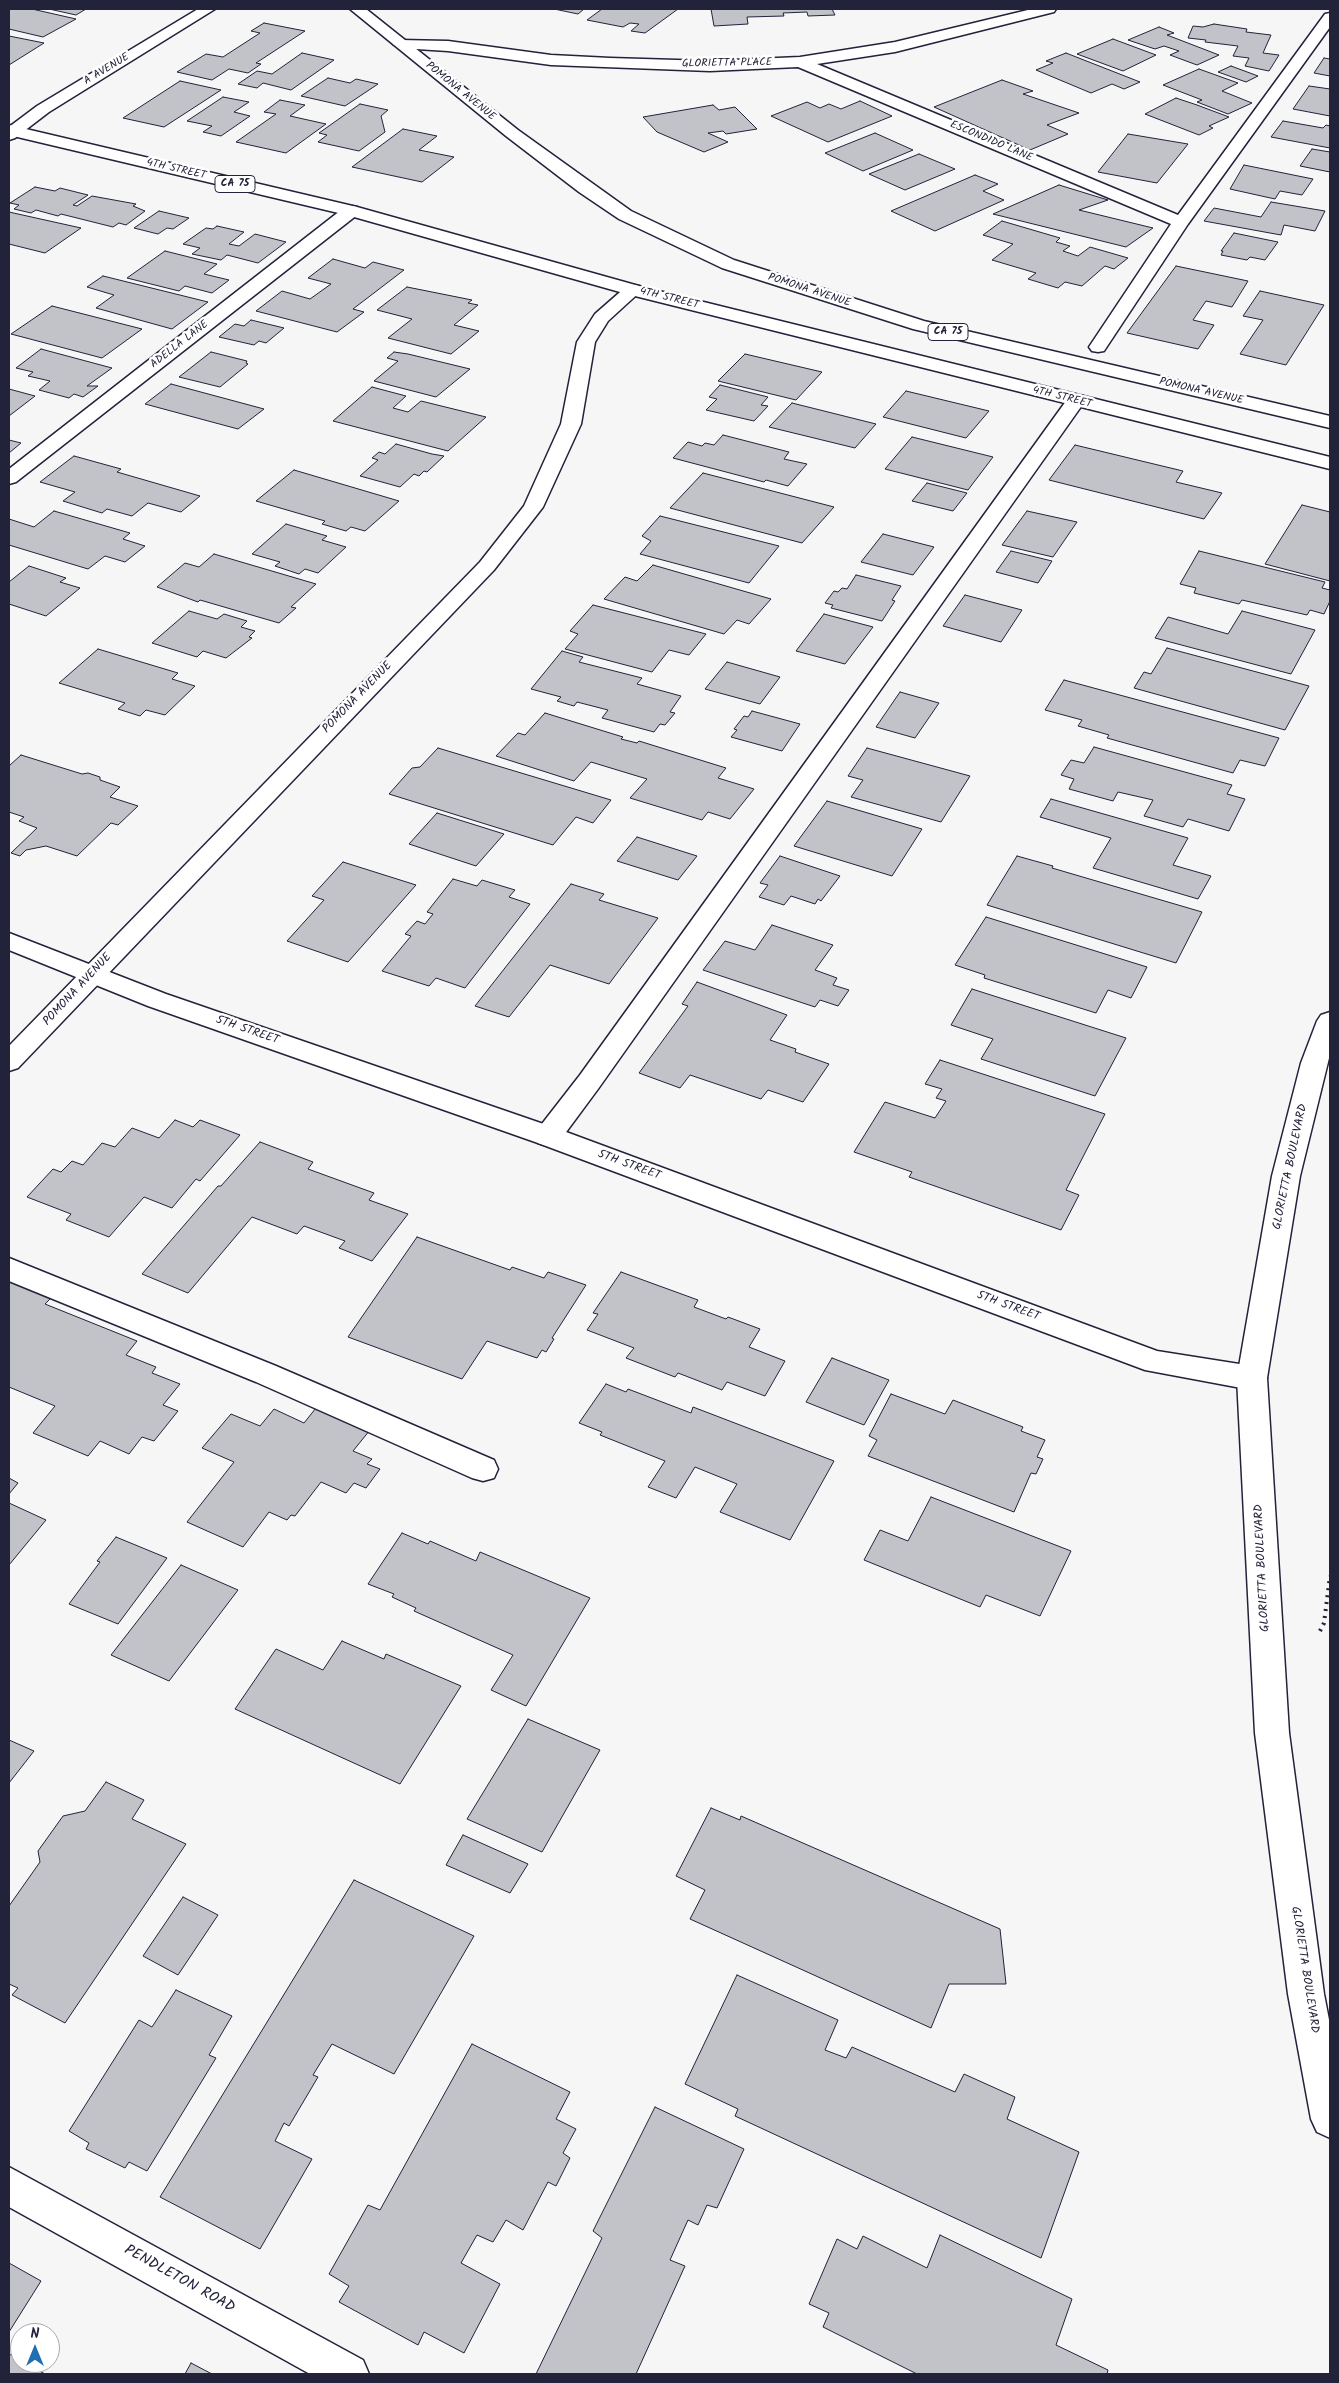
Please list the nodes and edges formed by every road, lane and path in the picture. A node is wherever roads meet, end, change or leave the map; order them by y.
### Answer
1 (208, 9) edge
2 (357, 9) edge
3 (1049, 9) edge
4 (1324, 9) edge
5 (1330, 10) edge
6 (1330, 17) edge
7 (400, 44) junction
8 (800, 62) junction
9 (11, 132) edge
10 (351, 212) junction
11 (1181, 222) junction
12 (633, 290) junction
13 (1098, 348) dead end
14 (1076, 401) junction
15 (1330, 422) edge
16 (1330, 463) edge
17 (9, 478) edge
18 (9, 941) edge
19 (93, 973) junction
20 (1330, 1021) edge
21 (9, 1062) edge
22 (548, 1136) junction
23 (9, 1268) edge
24 (1252, 1378) junction
25 (483, 1469) dead end
26 (1330, 2119) edge
27 (9, 2186) edge
28 (349, 2374) edge

1 - 9 main road, A AVENUE
2 - 7 main road, POMONA AVENUE / CA 75
3 - 8 main road, GLORIETTA PLACE
4 - 5 main road
6 - 11 main road
7 - 8 main road, GLORIETTA PLACE
7 - 15 main road, POMONA AVENUE / CA 75
8 - 11 main road, ESCONDIDO LANE
9 - 10 main road, 4TH STREET / CA 75
10 - 12 main road, 4TH STREET / CA 75
10 - 17 main road, ADELLA LANE
11 - 13 main road
12 - 14 main road, 4TH STREET / CA 75
12 - 19 main road, POMONA AVENUE
14 - 16 main road, 4TH STREET / CA 75
14 - 22 main road
18 - 19 main road, 5TH STREET
19 - 21 main road, POMONA AVENUE
19 - 22 main road, 5TH STREET
20 - 24 main road, GLORIETTA BOULEVARD
22 - 24 main road, 5TH STREET
23 - 25 main road
24 - 26 main road, GLORIETTA BOULEVARD
27 - 28 main road, PENDLETON ROAD

